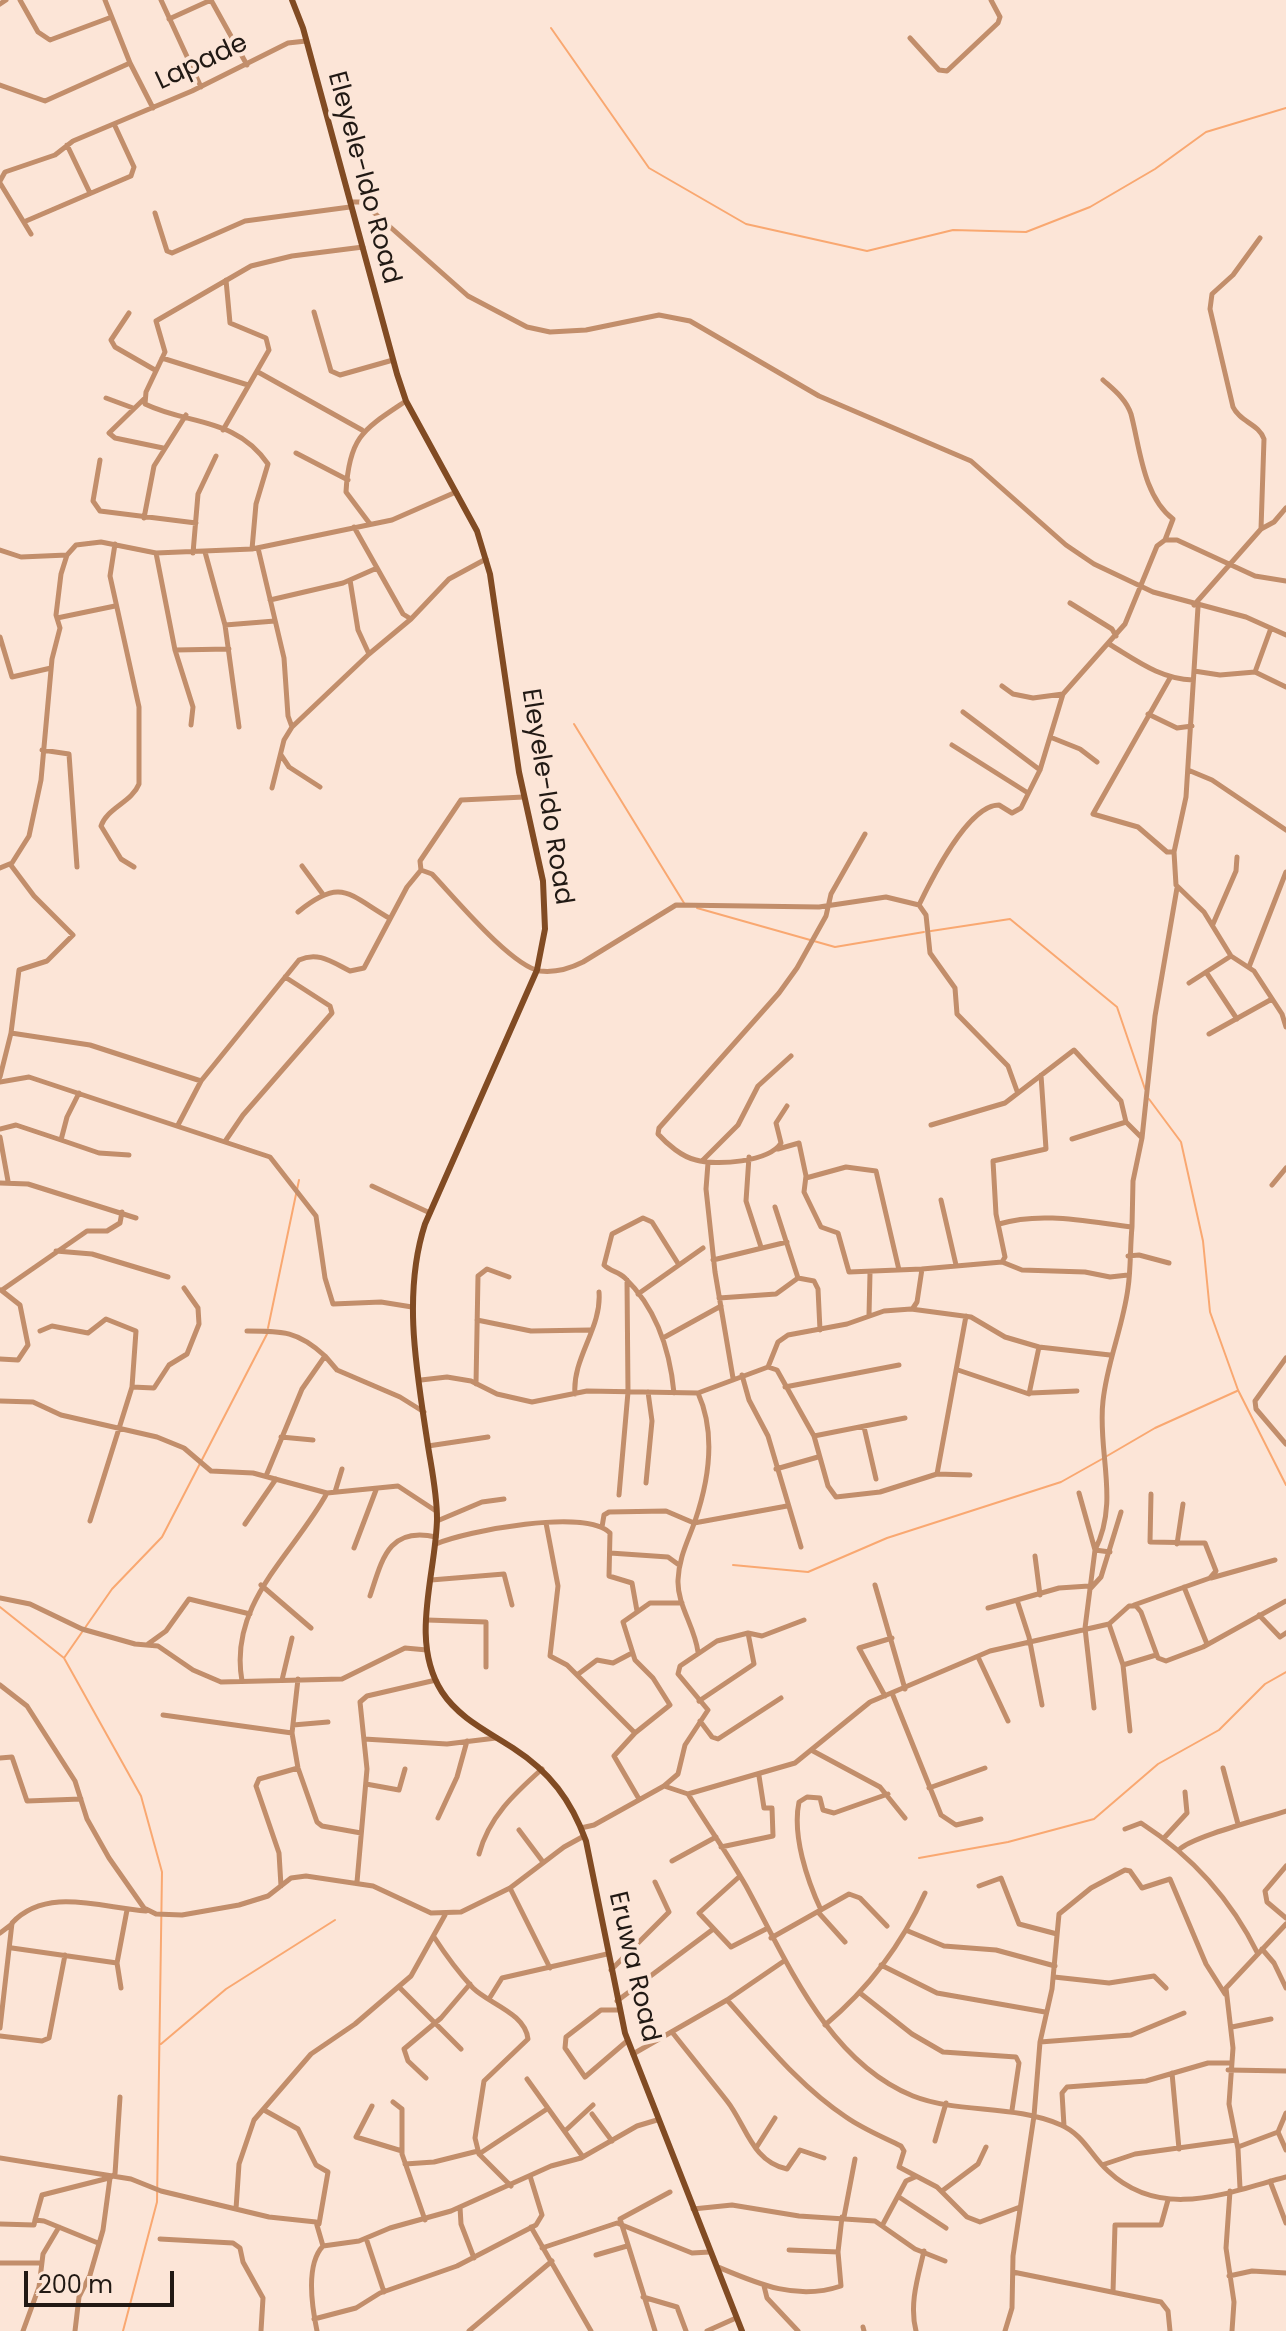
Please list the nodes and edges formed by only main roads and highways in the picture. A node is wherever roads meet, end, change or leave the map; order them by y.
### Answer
1 (292, 0) edge
2 (428, 1653) joint
3 (742, 2331) edge

1 - 2 main road, Eleyele-Ido Road
2 - 3 main road, Eruwa Road

